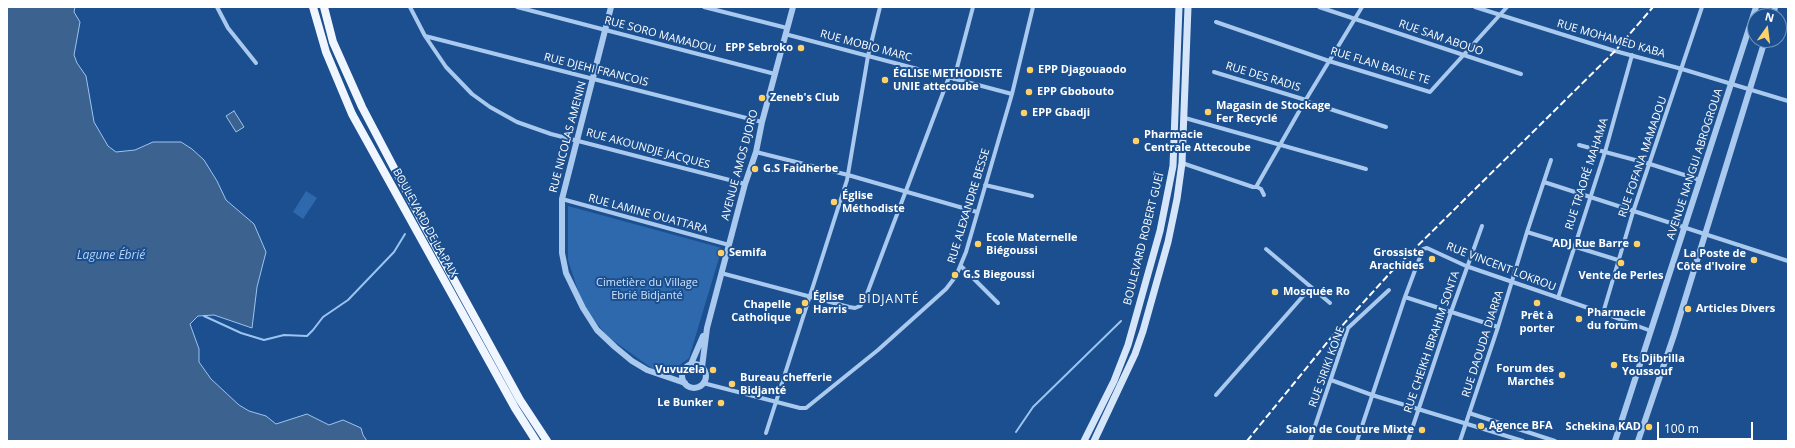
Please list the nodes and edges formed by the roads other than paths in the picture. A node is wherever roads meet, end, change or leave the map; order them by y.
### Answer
1 (217, 7) edge
2 (313, 7) edge
3 (324, 7) edge
4 (410, 7) edge
5 (516, 7) edge
6 (611, 7) edge
7 (704, 7) edge
8 (793, 7) edge
9 (880, 7) edge
10 (973, 7) edge
11 (1033, 7) edge
12 (1179, 7) edge
13 (1188, 7) edge
14 (1318, 7) edge
15 (1362, 7) edge
16 (1475, 7) edge
17 (1507, 7) edge
18 (1702, 7) edge
19 (1756, 7) edge
20 (1500, 15) junction
21 (1355, 18) junction
22 (1216, 22) dead end
23 (606, 30) junction
24 (786, 31) junction
25 (425, 36) junction
26 (1763, 48) edge
27 (1464, 55) junction
28 (1632, 55) junction
29 (868, 56) junction
30 (1329, 61) junction
31 (256, 63) dead end
32 (1682, 69) junction
33 (1214, 72) dead end
34 (775, 74) junction
35 (1521, 74) dead end
36 (951, 78) junction
37 (594, 79) junction
38 (1731, 84) junction
39 (1750, 90) junction
40 (1012, 94) junction
41 (1305, 101) junction
42 (1788, 101) edge
43 (1185, 118) junction
44 (762, 122) junction
45 (1386, 127) dead end
46 (577, 139) junction
47 (1280, 144) junction
48 (1579, 144) dead end
49 (756, 152) junction
50 (1605, 152) junction
51 (1551, 160) dead end
52 (1182, 163) junction
53 (1650, 164) junction
54 (1366, 169) dead end
55 (848, 175) junction
56 (1700, 180) junction
57 (1544, 182) junction
58 (745, 184) junction
59 (985, 185) junction
60 (1256, 187) junction
61 (906, 191) junction
62 (1264, 195) dead end
63 (1032, 196) dead end
64 (1589, 198) junction
65 (562, 199) junction
66 (977, 212) junction
67 (1633, 212) junction
68 (1482, 226) dead end
69 (1684, 228) junction
70 (1527, 232) junction
71 (1704, 235) junction
72 (728, 245) junction
73 (1573, 247) junction
74 (1266, 249) dead end
75 (1618, 260) junction
76 (1788, 261) edge
77 (961, 266) junction
78 (1466, 266) junction
79 (721, 273) junction
80 (1512, 282) junction
81 (1311, 287) junction
82 (1389, 290) dead end
83 (810, 296) junction
84 (1405, 296) junction
85 (1558, 298) junction
86 (998, 303) dead end
87 (1330, 303) dead end
88 (1451, 312) junction
89 (1604, 313) junction
90 (707, 328) junction
91 (1498, 328) junction
92 (1651, 332) junction
93 (691, 364) junction
94 (702, 368) junction
95 (1331, 380) junction
96 (685, 383) junction
97 (703, 383) junction
98 (1216, 395) dead end
99 (1372, 395) junction
100 (776, 402) junction
101 (1418, 408) junction
102 (1469, 413) junction
103 (1466, 423) junction
104 (766, 433) dead end
105 (1512, 439) edge
106 (536, 441) edge
107 (547, 441) edge
108 (1084, 441) edge
109 (1094, 441) edge
110 (1310, 441) edge
111 (1357, 441) edge
112 (1408, 441) edge
113 (1460, 441) edge
114 (1523, 441) edge
115 (1555, 441) edge
116 (1615, 441) edge
117 (1638, 441) edge

1 - 31 street
2 - 106 main road, BOULEVARD DE LA PAIX
3 - 107 main road, BOULEVARD DE LA PAIX
4 - 25 street, RUE AKOUNDJE JACQUES
5 - 23 street, RUE SORO MAMADOU
6 - 23 street, RUE NICOLAS AMENIN
7 - 24 street, RUE MOBIO MARC
8 - 24 street, AVENUE AMOS DJORO
9 - 29 street
10 - 36 street
11 - 40 street, RUE ALEXANDRE BESSE
12 - 108 main road, BOULEVARD ROBERT GUEÏ
13 - 43 main road, BOULEVARD ROBERT GUEÏ
14 - 21 street, RUE SAM ABOUO
15 - 21 street
16 - 20 street, RUE MOHAMED KABA
17 - 20 street, RUE FLAN BASILE TE
18 - 32 street, RUE FOFANA MAMADOU
19 - 38 street, AVENUE NANGUI ABROGROUA
20 - 27 street, RUE FLAN BASILE TE
20 - 28 street, RUE MOHAMED KABA
21 - 27 street, RUE SAM ABOUO
21 - 30 street
22 - 30 street, RUE FLAN BASILE TE
23 - 34 street, RUE SORO MAMADOU
23 - 37 street, RUE NICOLAS AMENIN
24 - 29 street, RUE MOBIO MARC
24 - 34 street, AVENUE AMOS DJORO
25 - 37 street, RUE DJEHI FRANCOIS
25 - 46 street, RUE AKOUNDJE JACQUES
26 - 39 street
27 - 30 street, RUE FLAN BASILE TE
27 - 35 street, RUE SAM ABOUO
28 - 32 street, RUE MOHAMED KABA
28 - 50 street, RUE TRAORÉ MAHAMA
29 - 36 street, RUE MOBIO MARC
29 - 55 street
30 - 41 street
32 - 38 street, RUE MOHAMED KABA
32 - 53 street, RUE FOFANA MAMADOU
33 - 41 street, RUE DES RADIS
34 - 44 street, AVENUE AMOS DJORO
36 - 40 street, RUE MOBIO MARC
36 - 61 street
37 - 44 street, RUE DJEHI FRANCOIS
37 - 46 street, RUE NICOLAS AMENIN
38 - 39 street, RUE MOHAMED KABA
38 - 56 street, AVENUE NANGUI ABROGROUA
39 - 42 street, RUE MOHAMED KABA
39 - 71 street
40 - 59 street, RUE ALEXANDRE BESSE
41 - 45 street, RUE DES RADIS
41 - 47 street
43 - 47 street
43 - 52 main road, BOULEVARD ROBERT GUEÏ
44 - 49 street, AVENUE AMOS DJORO
46 - 58 street, RUE AKOUNDJE JACQUES
46 - 65 street, RUE NICOLAS AMENIN
47 - 54 street
47 - 60 street
48 - 50 street
49 - 55 street
49 - 58 street, AVENUE AMOS DJORO
50 - 53 street
50 - 64 street, RUE TRAORÉ MAHAMA
51 - 57 street, RUE DAOUDA DIARRA
52 - 60 street
52 - 109 main road, BOULEVARD ROBERT GUEÏ
53 - 56 street
53 - 67 street, RUE FOFANA MAMADOU
55 - 61 street
55 - 83 street
56 - 69 street, AVENUE NANGUI ABROGROUA
57 - 64 street
57 - 70 street, RUE DAOUDA DIARRA
58 - 72 street, AVENUE AMOS DJORO
59 - 63 street
59 - 66 street, RUE ALEXANDRE BESSE
60 - 62 street
61 - 66 street
61 - 83 street
64 - 67 street
64 - 73 street, RUE TRAORÉ MAHAMA
65 - 72 street, RUE LAMINE OUATTARA
65 - 96 street, RUE NICOLAS AMENIN
66 - 77 street, RUE ALEXANDRE BESSE
67 - 69 street
67 - 75 street, RUE FOFANA MAMADOU
68 - 78 street, RUE CHEIKH IBRAHIM SONTA
69 - 71 street
69 - 92 street, AVENUE NANGUI ABROGROUA
70 - 73 street
70 - 80 street, RUE DAOUDA DIARRA
71 - 76 street
71 - 117 street
72 - 79 street, AVENUE AMOS DJORO
73 - 75 street
73 - 85 street, RUE TRAORÉ MAHAMA
74 - 81 street
75 - 89 street, RUE FOFANA MAMADOU
77 - 86 street
77 - 100 street, RUE ALEXANDRE BESSE
78 - 80 street, RUE VINCENT LOKROU
78 - 84 street, RUE VINCENT LOKROU
78 - 88 street, RUE CHEIKH IBRAHIM SONTA
79 - 83 street
79 - 90 street, AVENUE AMOS DJORO
80 - 85 street, RUE VINCENT LOKROU
80 - 91 street, RUE DAOUDA DIARRA
81 - 87 street
81 - 98 street
82 - 95 street, RUE SIRIKI KONE
83 - 100 street
84 - 88 street
84 - 99 street, RUE VINCENT LOKROU
85 - 89 street, RUE VINCENT LOKROU
88 - 91 street
88 - 101 street, RUE CHEIKH IBRAHIM SONTA
89 - 92 street, RUE VINCENT LOKROU
90 - 93 street, AVENUE AMOS DJORO
90 - 94 street, AVENUE AMOS DJORO
91 - 102 street, RUE DAOUDA DIARRA
92 - 116 street, AVENUE NANGUI ABROGROUA
93 - 94 street
93 - 96 street
94 - 97 street
95 - 99 street
95 - 110 street, RUE SIRIKI KONE
96 - 97 street
97 - 100 street, RUE ALEXANDRE BESSE
99 - 101 street
99 - 111 street, RUE VINCENT LOKROU
100 - 104 street
101 - 103 street
101 - 112 street, RUE CHEIKH IBRAHIM SONTA
102 - 103 street, RUE DAOUDA DIARRA
102 - 115 street
103 - 105 street
103 - 113 street, RUE DAOUDA DIARRA
105 - 114 street

